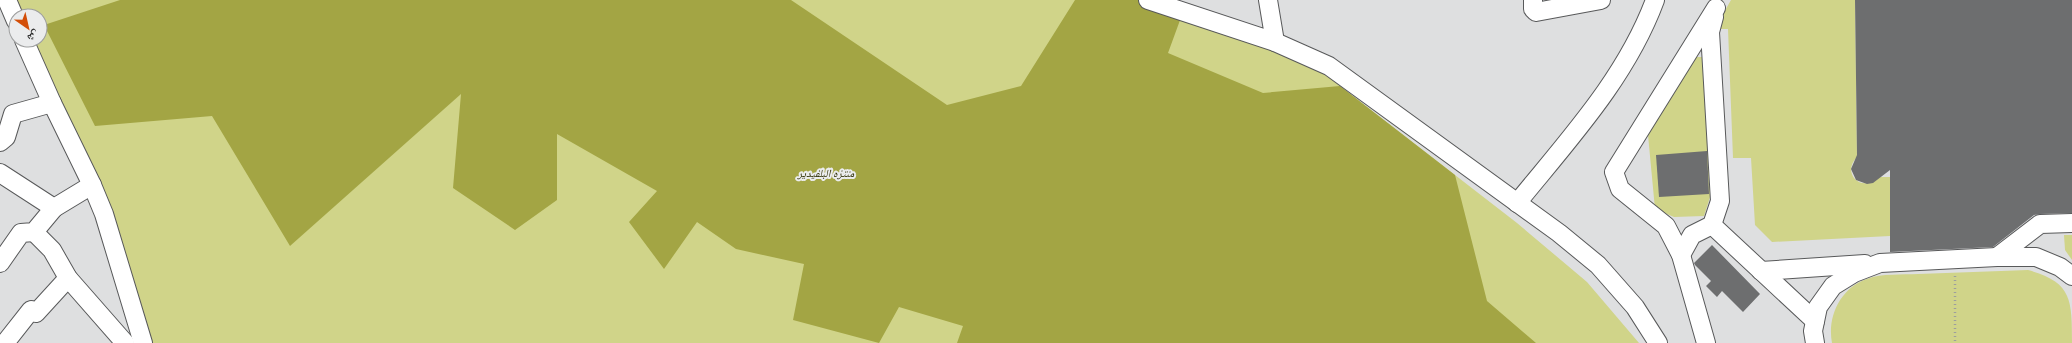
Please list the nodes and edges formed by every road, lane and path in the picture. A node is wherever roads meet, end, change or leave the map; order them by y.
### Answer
1 (1148, 0) edge
2 (1268, 0) edge
3 (1534, 0) edge
4 (1601, 0) edge
5 (1655, 0) edge
6 (1717, 4) edge
7 (1275, 42) junction
8 (28, 48) edge
9 (52, 103) junction
10 (0, 142) edge
11 (0, 173) edge
12 (92, 185) junction
13 (1517, 203) junction
14 (54, 208) junction
15 (2072, 223) edge
16 (1712, 225) junction
17 (34, 232) junction
18 (1681, 255) junction
19 (1997, 257) junction
20 (1955, 260) junction
21 (0, 263) edge
22 (1880, 263) junction
23 (1761, 271) junction
24 (2072, 276) edge
25 (68, 278) junction
26 (1815, 321) junction
27 (5, 343) edge
28 (125, 343) edge
29 (143, 343) edge
30 (1658, 343) edge
31 (1706, 343) edge
32 (1815, 343) edge
33 (1955, 343) edge

1 - 7 street
2 - 7 street
3 - 4 street
5 - 13 street
6 - 16 street
6 - 18 street
7 - 13 street
8 - 9 street
9 - 10 street
9 - 12 street
11 - 14 street
12 - 14 street
12 - 29 street
13 - 30 street
14 - 17 street
15 - 19 street
16 - 18 street
16 - 23 street
17 - 21 street
17 - 25 street
18 - 31 street
19 - 20 street
19 - 24 street
20 - 22 street
20 - 33 path
22 - 23 street
22 - 26 street
23 - 26 street
25 - 27 street
25 - 28 street
26 - 32 street

